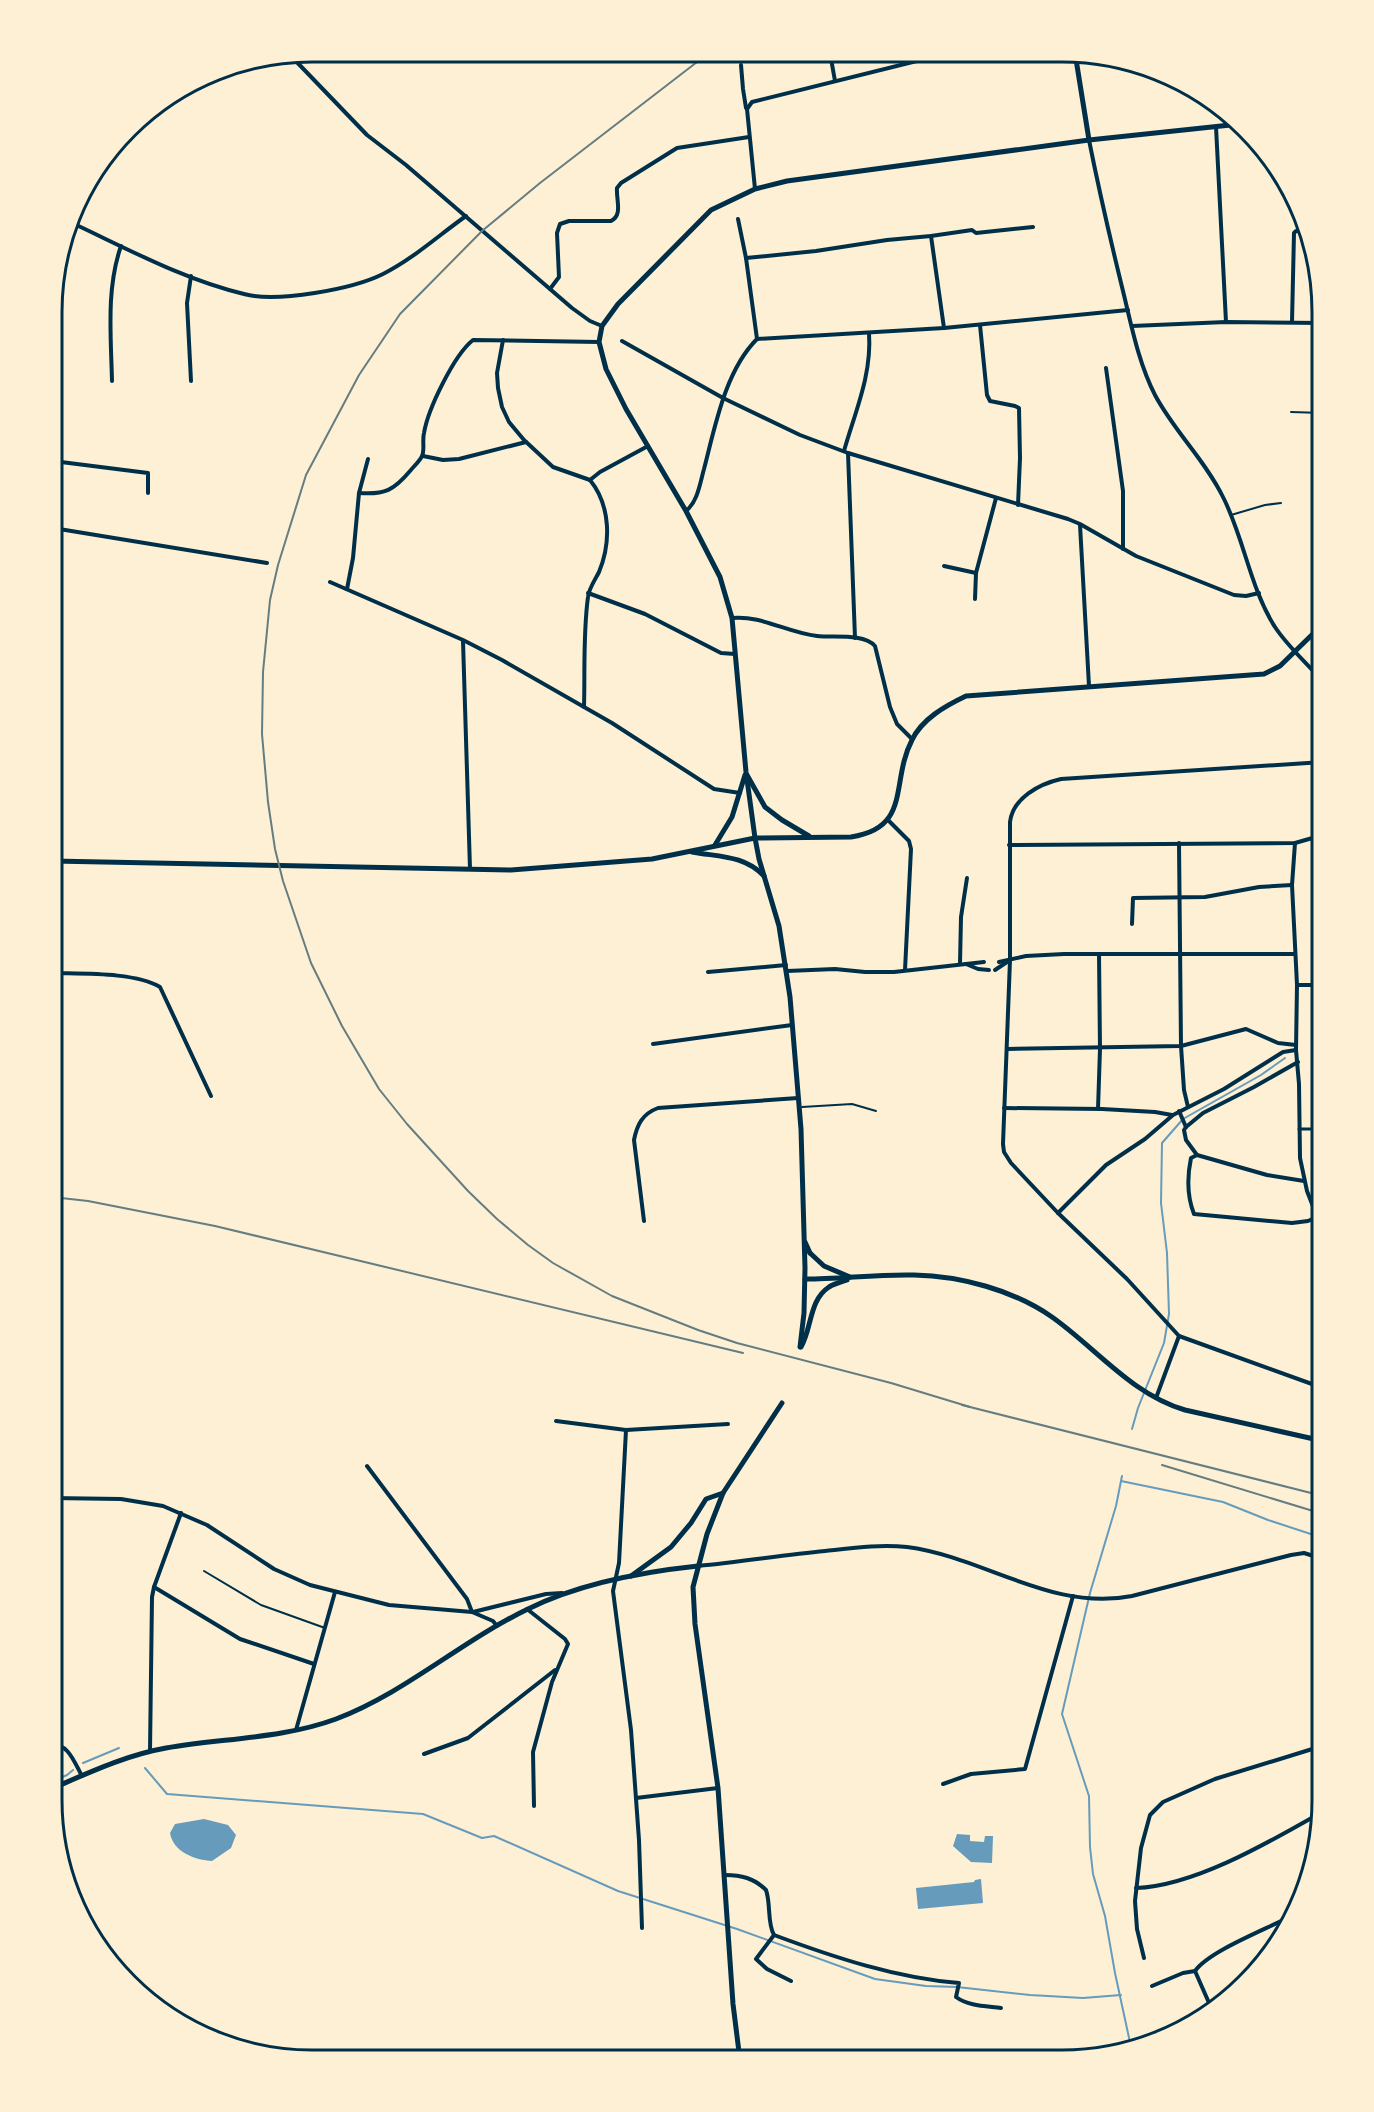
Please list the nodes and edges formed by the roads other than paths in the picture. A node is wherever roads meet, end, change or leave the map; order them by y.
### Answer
1 (297, 62) edge
2 (832, 62) edge
3 (912, 62) edge
4 (1076, 62) edge
5 (741, 65) dead end
6 (835, 81) junction
7 (747, 109) junction
8 (1229, 125) edge
9 (1216, 127) junction
10 (749, 137) junction
11 (1089, 140) junction
12 (755, 189) junction
13 (466, 216) junction
14 (738, 219) dead end
15 (77, 225) edge
16 (1034, 227) dead end
17 (1299, 231) edge
18 (931, 236) junction
19 (121, 246) junction
20 (746, 258) junction
21 (191, 276) junction
22 (550, 289) junction
23 (1128, 310) junction
24 (1226, 322) junction
25 (1292, 322) junction
26 (1312, 323) edge
27 (980, 325) junction
28 (602, 326) junction
29 (1132, 326) junction
30 (944, 328) junction
31 (869, 333) junction
32 (757, 339) junction
33 (503, 340) junction
34 (622, 341) dead end
35 (599, 342) junction
36 (1106, 368) dead end
37 (112, 381) dead end
38 (191, 381) dead end
39 (723, 398) junction
40 (1291, 412) dead end
41 (1312, 413) edge
42 (525, 442) junction
43 (649, 446) junction
44 (846, 452) junction
45 (423, 456) junction
46 (368, 459) dead end
47 (62, 462) edge
48 (590, 480) junction
49 (148, 493) dead end
50 (359, 493) junction
51 (996, 498) junction
52 (1281, 503) dead end
53 (1018, 506) junction
54 (686, 512) junction
55 (1232, 515) junction
56 (1080, 524) junction
57 (62, 529) edge
58 (1123, 549) junction
59 (267, 563) dead end
60 (944, 566) dead end
61 (976, 573) junction
62 (330, 582) dead end
63 (347, 589) junction
64 (588, 593) junction
65 (1259, 593) junction
66 (975, 599) dead end
67 (732, 618) junction
68 (1312, 635) edge
69 (855, 638) junction
70 (462, 640) junction
71 (1296, 651) junction
72 (735, 654) junction
73 (1312, 669) edge
74 (1089, 686) junction
75 (584, 708) junction
76 (912, 739) junction
77 (1312, 763) edge
78 (746, 772) junction
79 (740, 793) junction
80 (888, 820) junction
81 (810, 837) junction
82 (755, 838) junction
83 (1312, 838) edge
84 (1179, 843) junction
85 (1295, 843) junction
86 (716, 845) junction
87 (1009, 846) junction
88 (689, 852) junction
89 (62, 861) edge
90 (470, 869) junction
91 (765, 878) junction
92 (967, 878) dead end
93 (1292, 885) junction
94 (1181, 897) junction
95 (1132, 924) dead end
96 (1099, 954) junction
97 (1179, 954) junction
98 (1296, 954) junction
99 (1010, 960) junction
100 (984, 962) dead end
101 (999, 962) dead end
102 (961, 963) junction
103 (787, 968) junction
104 (905, 970) junction
105 (708, 972) dead end
106 (62, 974) edge
107 (1297, 985) junction
108 (1312, 985) edge
109 (793, 1025) junction
110 (653, 1044) dead end
111 (1181, 1046) junction
112 (1296, 1048) junction
113 (1007, 1049) junction
114 (1100, 1049) junction
115 (1298, 1062) junction
116 (211, 1096) dead end
117 (799, 1098) junction
118 (800, 1107) junction
119 (1188, 1107) junction
120 (1004, 1108) junction
121 (1098, 1109) junction
122 (876, 1111) dead end
123 (1180, 1113) junction
124 (1173, 1115) junction
125 (1185, 1125) junction
126 (1299, 1129) junction
127 (1312, 1129) edge
128 (1197, 1155) junction
129 (1304, 1180) junction
130 (1312, 1203) edge
131 (1058, 1213) junction
132 (1312, 1218) edge
133 (644, 1221) dead end
134 (803, 1238) junction
135 (851, 1278) junction
136 (805, 1279) junction
137 (1179, 1336) junction
138 (1312, 1384) edge
139 (1156, 1398) junction
140 (782, 1403) dead end
141 (556, 1421) dead end
142 (728, 1424) dead end
143 (626, 1430) junction
144 (1312, 1439) edge
145 (367, 1466) dead end
146 (723, 1493) junction
147 (62, 1498) edge
148 (181, 1513) junction
149 (1312, 1555) edge
150 (698, 1566) junction
151 (204, 1571) dead end
152 (630, 1577) junction
153 (615, 1580) junction
154 (154, 1587) junction
155 (335, 1592) junction
156 (568, 1592) junction
157 (1073, 1596) junction
158 (527, 1609) junction
159 (472, 1612) junction
160 (497, 1626) junction
161 (325, 1628) junction
162 (314, 1664) junction
163 (556, 1669) junction
164 (296, 1730) junction
165 (62, 1747) edge
166 (1312, 1749) edge
167 (150, 1751) junction
168 (424, 1754) dead end
169 (82, 1776) junction
170 (62, 1784) edge
171 (943, 1784) dead end
172 (718, 1788) junction
173 (636, 1798) junction
174 (534, 1806) dead end
175 (1312, 1817) edge
176 (725, 1875) junction
177 (1136, 1888) junction
178 (1281, 1921) edge
179 (642, 1928) dead end
180 (773, 1937) junction
181 (1144, 1958) dead end
182 (1195, 1971) junction
183 (791, 1981) dead end
184 (1152, 1986) dead end
185 (1209, 2003) edge
186 (1001, 2008) dead end
187 (739, 2050) edge

1 - 13 street
2 - 6 street
3 - 6 street
4 - 11 main road
5 - 7 street
6 - 7 street
7 - 10 street
8 - 9 main road
9 - 11 main road
9 - 24 street
10 - 12 street
10 - 22 street
11 - 12 main road
11 - 23 street
12 - 28 main road
13 - 21 street
13 - 22 street
14 - 20 street
15 - 19 street
16 - 18 street
17 - 25 street
18 - 20 street
18 - 30 street
19 - 21 street
19 - 37 street
20 - 32 street
21 - 38 street
22 - 28 street
23 - 27 street
23 - 29 street
24 - 25 street
24 - 29 street
25 - 26 street
27 - 30 street
27 - 53 street
28 - 35 main road
29 - 55 street
30 - 31 street
31 - 32 street
31 - 44 street
32 - 39 street
33 - 35 street
33 - 42 street
33 - 45 street
34 - 39 street
35 - 43 main road
36 - 58 street
39 - 44 street
39 - 54 street
40 - 41 lane
42 - 45 street
42 - 48 street
43 - 48 street
43 - 54 main road
44 - 51 street
44 - 69 street
45 - 50 street
46 - 50 street
47 - 49 street
48 - 64 street
50 - 63 street
51 - 53 street
51 - 61 street
52 - 55 lane
53 - 56 street
54 - 67 main road
55 - 65 street
56 - 58 street
56 - 74 street
57 - 59 street
58 - 65 street
60 - 61 street
61 - 66 street
62 - 63 street
63 - 70 street
64 - 72 street
64 - 75 street
65 - 71 street
67 - 69 street
67 - 72 main road
68 - 71 main road
69 - 76 street
70 - 75 street
70 - 90 street
71 - 73 street
71 - 74 main road
72 - 78 main road
74 - 76 main road
75 - 79 street
76 - 80 main road
77 - 87 street
78 - 79 main road
78 - 81 main road
78 - 82 main road
79 - 86 main road
80 - 81 main road
80 - 104 street
81 - 82 main road
82 - 86 main road
82 - 91 main road
83 - 85 street
84 - 85 street
84 - 87 street
84 - 94 street
85 - 93 street
86 - 88 main road
87 - 99 street
88 - 90 main road
88 - 91 main road
89 - 90 main road
91 - 103 main road
92 - 102 street
93 - 94 street
93 - 98 street
94 - 95 street
94 - 97 street
96 - 97 street
96 - 99 street
96 - 114 street
97 - 98 street
97 - 111 street
98 - 107 street
99 - 101 street
99 - 102 street
99 - 113 street
100 - 102 street
102 - 104 street
103 - 104 street
103 - 105 street
103 - 109 main road
106 - 116 street
107 - 108 street
107 - 112 street
109 - 110 street
109 - 117 main road
111 - 112 street
111 - 114 street
111 - 119 street
112 - 115 street
112 - 119 street
113 - 114 street
113 - 120 street
114 - 121 street
115 - 125 street
115 - 126 street
117 - 118 main road
117 - 133 street
118 - 122 lane
118 - 134 main road
119 - 123 street
120 - 121 street
120 - 131 street
121 - 124 street
123 - 124 street
123 - 125 street
124 - 131 street
125 - 128 street
126 - 127 street
126 - 129 street
128 - 129 street
128 - 132 street
129 - 130 street
131 - 137 street
134 - 135 main road
134 - 136 main road
135 - 136 main road
135 - 136 main road
135 - 139 main road
137 - 138 street
137 - 139 street
139 - 144 main road
140 - 146 main road
141 - 143 street
142 - 143 street
143 - 153 street
145 - 159 street
146 - 150 main road
146 - 152 main road
147 - 148 street
148 - 154 street
148 - 155 street
149 - 157 street
150 - 152 main road
150 - 157 street
150 - 172 main road
151 - 161 lane
152 - 153 main road
153 - 156 main road
153 - 173 street
154 - 162 street
154 - 167 street
155 - 159 street
155 - 161 street
156 - 158 main road
156 - 159 street
157 - 171 street
158 - 160 main road
158 - 163 street
159 - 160 street
160 - 164 main road
161 - 162 street
162 - 164 street
163 - 168 street
163 - 174 street
164 - 167 main road
165 - 169 street
166 - 177 street
167 - 169 main road
169 - 170 main road
172 - 173 street
172 - 176 main road
173 - 179 street
175 - 177 street
176 - 180 street
176 - 187 main road
177 - 181 street
178 - 182 street
180 - 183 street
180 - 186 street
182 - 184 street
182 - 185 street

